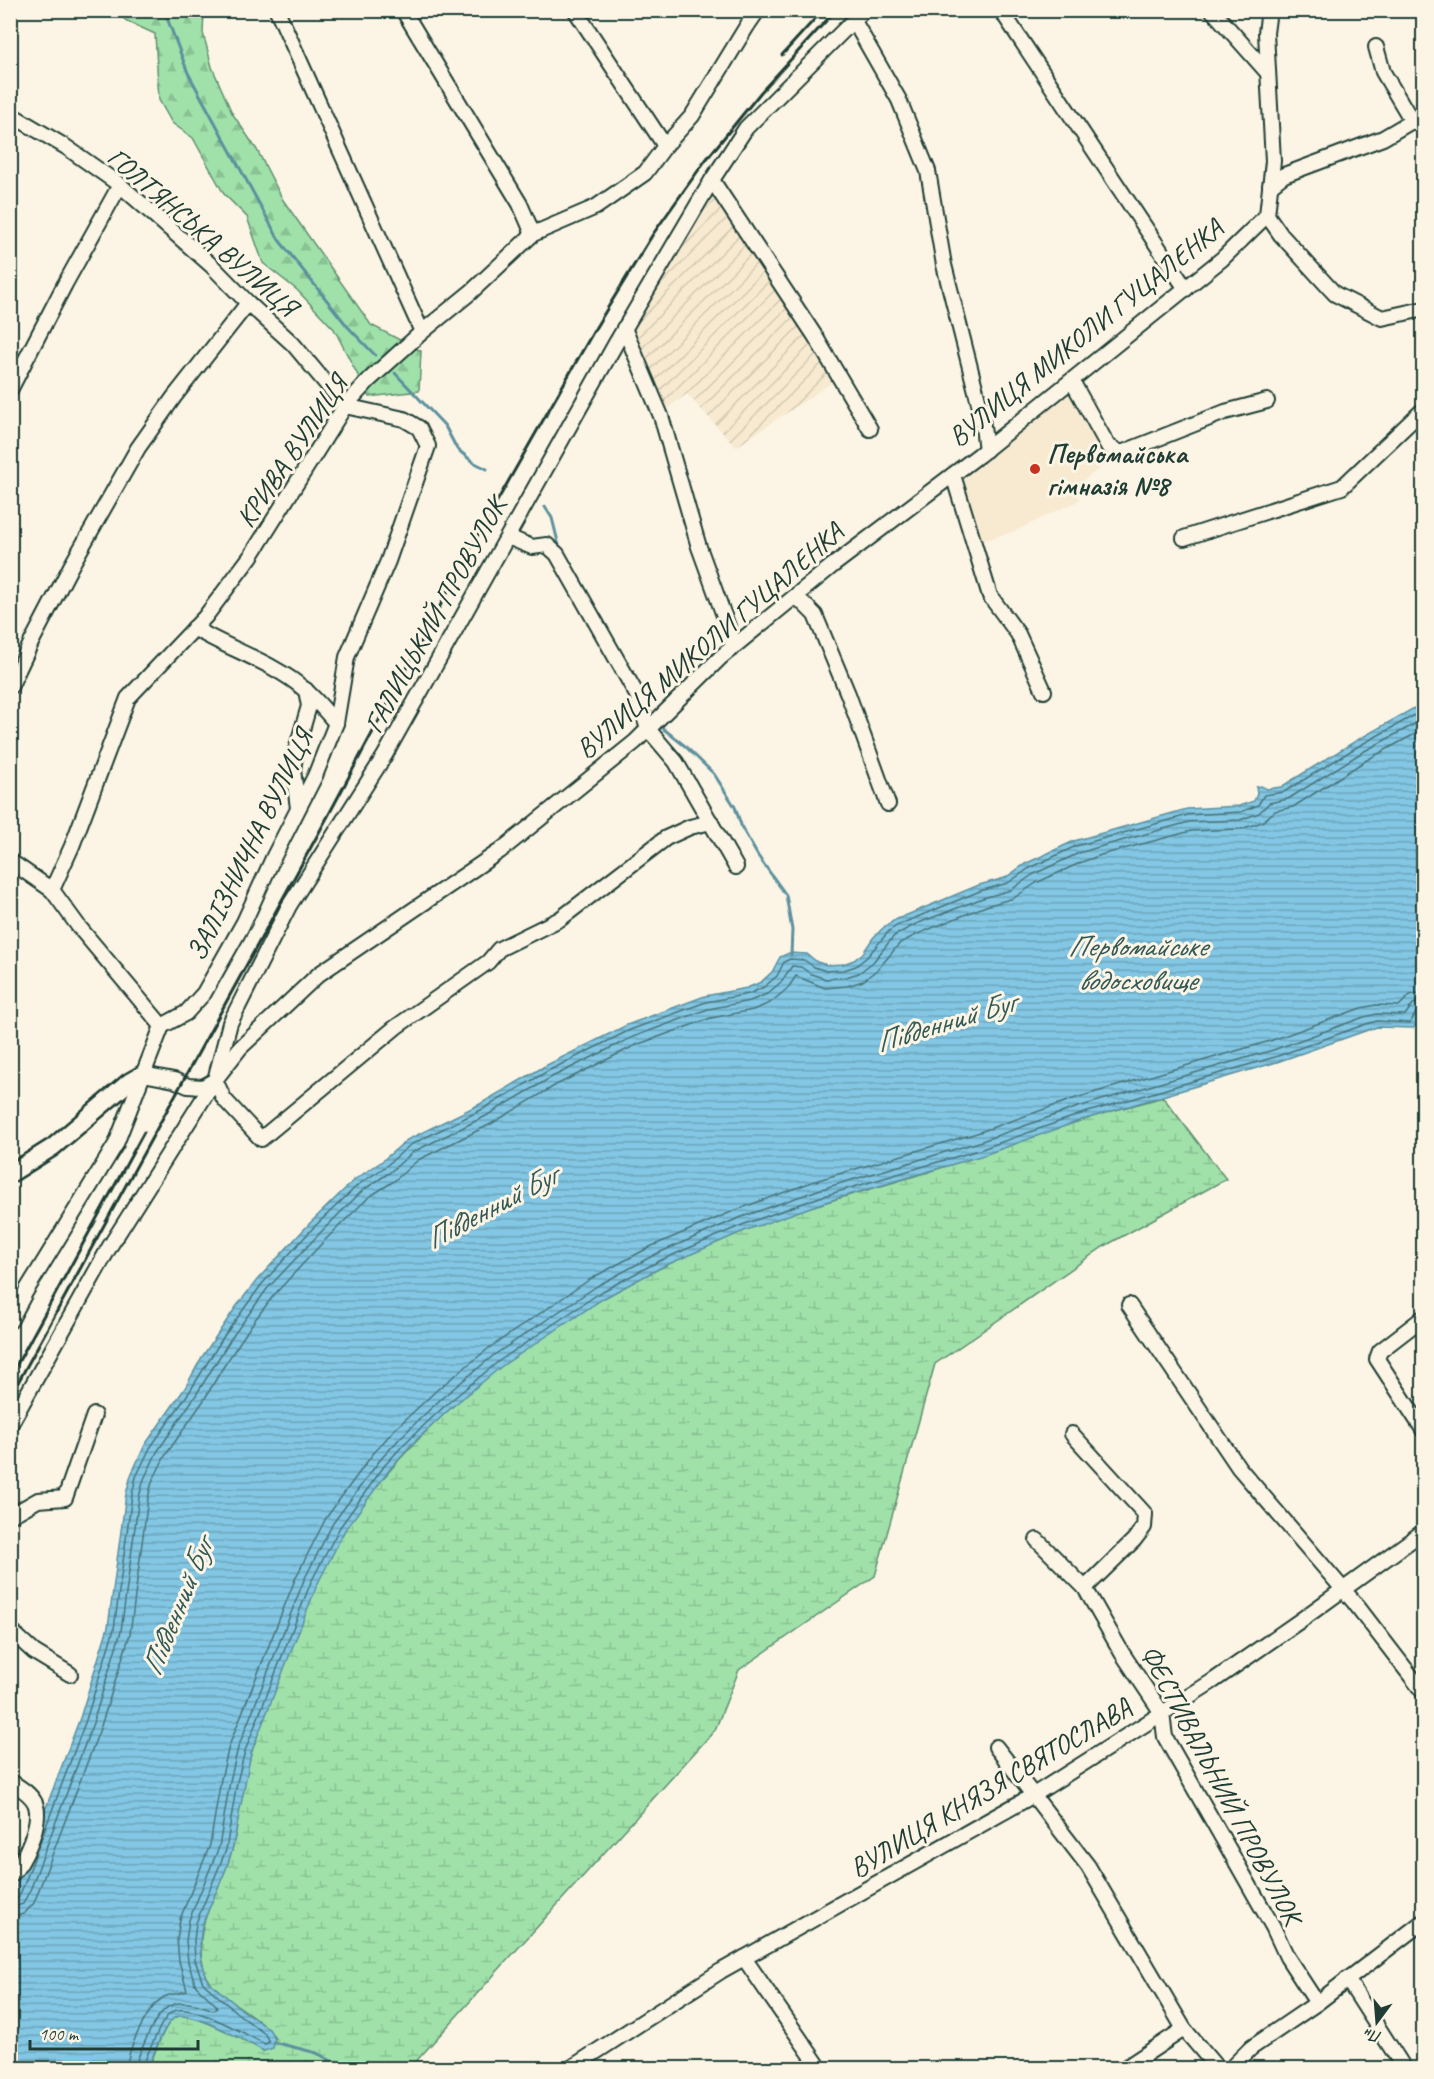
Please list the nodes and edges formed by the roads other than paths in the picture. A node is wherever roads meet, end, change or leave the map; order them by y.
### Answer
1 (278, 10) edge
2 (403, 10) edge
3 (575, 10) edge
4 (758, 10) edge
5 (864, 10) edge
6 (1001, 10) edge
7 (1212, 10) edge
8 (1269, 10) edge
9 (854, 21) junction
10 (1376, 47) dead end
11 (1268, 73) junction
12 (10, 114) edge
13 (1418, 123) edge
14 (665, 146) junction
15 (712, 180) junction
16 (120, 185) junction
17 (1270, 186) junction
18 (1267, 215) junction
19 (533, 234) junction
20 (1186, 289) junction
21 (248, 303) junction
22 (1424, 311) edge
23 (624, 328) junction
24 (422, 332) junction
25 (1072, 381) junction
26 (10, 390) edge
27 (1268, 401) dead end
28 (345, 406) junction
29 (1424, 409) edge
30 (870, 429) dead end
31 (986, 450) junction
32 (953, 475) junction
33 (508, 537) junction
34 (1184, 538) dead end
35 (796, 596) junction
36 (194, 628) junction
37 (733, 648) junction
38 (10, 687) edge
39 (306, 690) junction
40 (1044, 691) dead end
41 (336, 723) junction
42 (648, 729) junction
43 (888, 804) dead end
44 (298, 808) junction
45 (711, 822) junction
46 (10, 861) edge
47 (736, 867) dead end
48 (52, 890) junction
49 (162, 1026) junction
50 (143, 1074) junction
51 (215, 1080) junction
52 (10, 1174) edge
53 (1128, 1305) dead end
54 (1424, 1317) edge
55 (10, 1321) edge
56 (94, 1415) dead end
57 (10, 1425) edge
58 (1424, 1431) edge
59 (1072, 1434) dead end
60 (10, 1516) edge
61 (1424, 1531) edge
62 (1037, 1540) dead end
63 (1085, 1588) junction
64 (1344, 1590) junction
65 (10, 1630) edge
66 (70, 1674) dead end
67 (1424, 1693) edge
68 (1161, 1713) junction
69 (996, 1747) dead end
70 (10, 1781) edge
71 (1032, 1796) junction
72 (10, 1876) edge
73 (1424, 1921) edge
74 (744, 1958) junction
75 (1347, 1979) junction
76 (1317, 2003) junction
77 (1185, 2029) junction
78 (580, 2066) edge
79 (820, 2068) edge
80 (1125, 2068) edge
81 (1217, 2068) edge
82 (1231, 2068) edge
83 (1404, 2068) edge

1 - 24 street
2 - 19 street
3 - 14 street
4 - 14 street, КРИВА ВУЛИЦЯ
5 - 9 street, ГАЛИЦЬКИЙ ПРОВУЛОК
6 - 20 street
7 - 11 street
8 - 11 street
9 - 15 street, ГАЛИЦЬКИЙ ПРОВУЛОК
9 - 31 street
10 - 13 street
11 - 17 street
12 - 16 street, ГОЛТЯНСЬКА ВУЛИЦЯ
13 - 17 street
14 - 19 street, КРИВА ВУЛИЦЯ
15 - 23 street, ГАЛИЦЬКИЙ ПРОВУЛОК
15 - 30 street
16 - 21 street, ГОЛТЯНСЬКА ВУЛИЦЯ
16 - 26 street
17 - 18 street
18 - 20 street, ВУЛИЦЯ МИКОЛИ ГУЦАЛЕНКА
18 - 22 street
19 - 24 street, КРИВА ВУЛИЦЯ
20 - 25 street, ВУЛИЦЯ МИКОЛИ ГУЦАЛЕНКА
21 - 28 street, ГОЛТЯНСЬКА ВУЛИЦЯ
21 - 38 street
23 - 33 street, ГАЛИЦЬКИЙ ПРОВУЛОК
23 - 37 street
24 - 28 street, КРИВА ВУЛИЦЯ
25 - 27 street
25 - 31 street, ВУЛИЦЯ МИКОЛИ ГУЦАЛЕНКА
28 - 36 street, КРИВА ВУЛИЦЯ
28 - 41 street, ЗАЛІЗНИЧНА ВУЛИЦЯ
29 - 34 street
31 - 32 street, ВУЛИЦЯ МИКОЛИ ГУЦАЛЕНКА
32 - 35 street, ВУЛИЦЯ МИКОЛИ ГУЦАЛЕНКА
32 - 40 street
33 - 42 street
33 - 51 street, ГАЛИЦЬКИЙ ПРОВУЛОК
35 - 37 street, ВУЛИЦЯ МИКОЛИ ГУЦАЛЕНКА
35 - 43 street
36 - 39 street
36 - 48 street, КРИВА ВУЛИЦЯ
37 - 42 street, ВУЛИЦЯ МИКОЛИ ГУЦАЛЕНКА
39 - 41 street
39 - 44 street
41 - 44 street, ЗАЛІЗНИЧНА ВУЛИЦЯ
42 - 45 street
42 - 51 street, ВУЛИЦЯ МИКОЛИ ГУЦАЛЕНКА
44 - 49 street, ЗАЛІЗНИЧНА ВУЛИЦЯ
45 - 47 street
45 - 51 street
46 - 48 street
48 - 49 street
49 - 50 street
50 - 51 street
50 - 52 street
50 - 55 street
51 - 57 street
53 - 64 street
54 - 58 street
56 - 60 street
59 - 63 street
61 - 64 street, ВУЛИЦЯ КНЯЗЯ СВЯТОСЛАВА
62 - 63 street, ФЕСТИВАЛЬНИЙ ПРОВУЛОК
63 - 68 street, ФЕСТИВАЛЬНИЙ ПРОВУЛОК
64 - 67 street
64 - 68 street, ВУЛИЦЯ КНЯЗЯ СВЯТОСЛАВА
65 - 66 street
68 - 71 street, ВУЛИЦЯ КНЯЗЯ СВЯТОСЛАВА
68 - 76 street, ФЕСТИВАЛЬНИЙ ПРОВУЛОК
69 - 71 street
70 - 72 street
71 - 74 street, ВУЛИЦЯ КНЯЗЯ СВЯТОСЛАВА
71 - 77 street
73 - 75 street
74 - 78 street, ВУЛИЦЯ КНЯЗЯ СВЯТОСЛАВА
74 - 79 street
75 - 76 street
75 - 83 street
76 - 82 street
77 - 80 street
77 - 81 street

